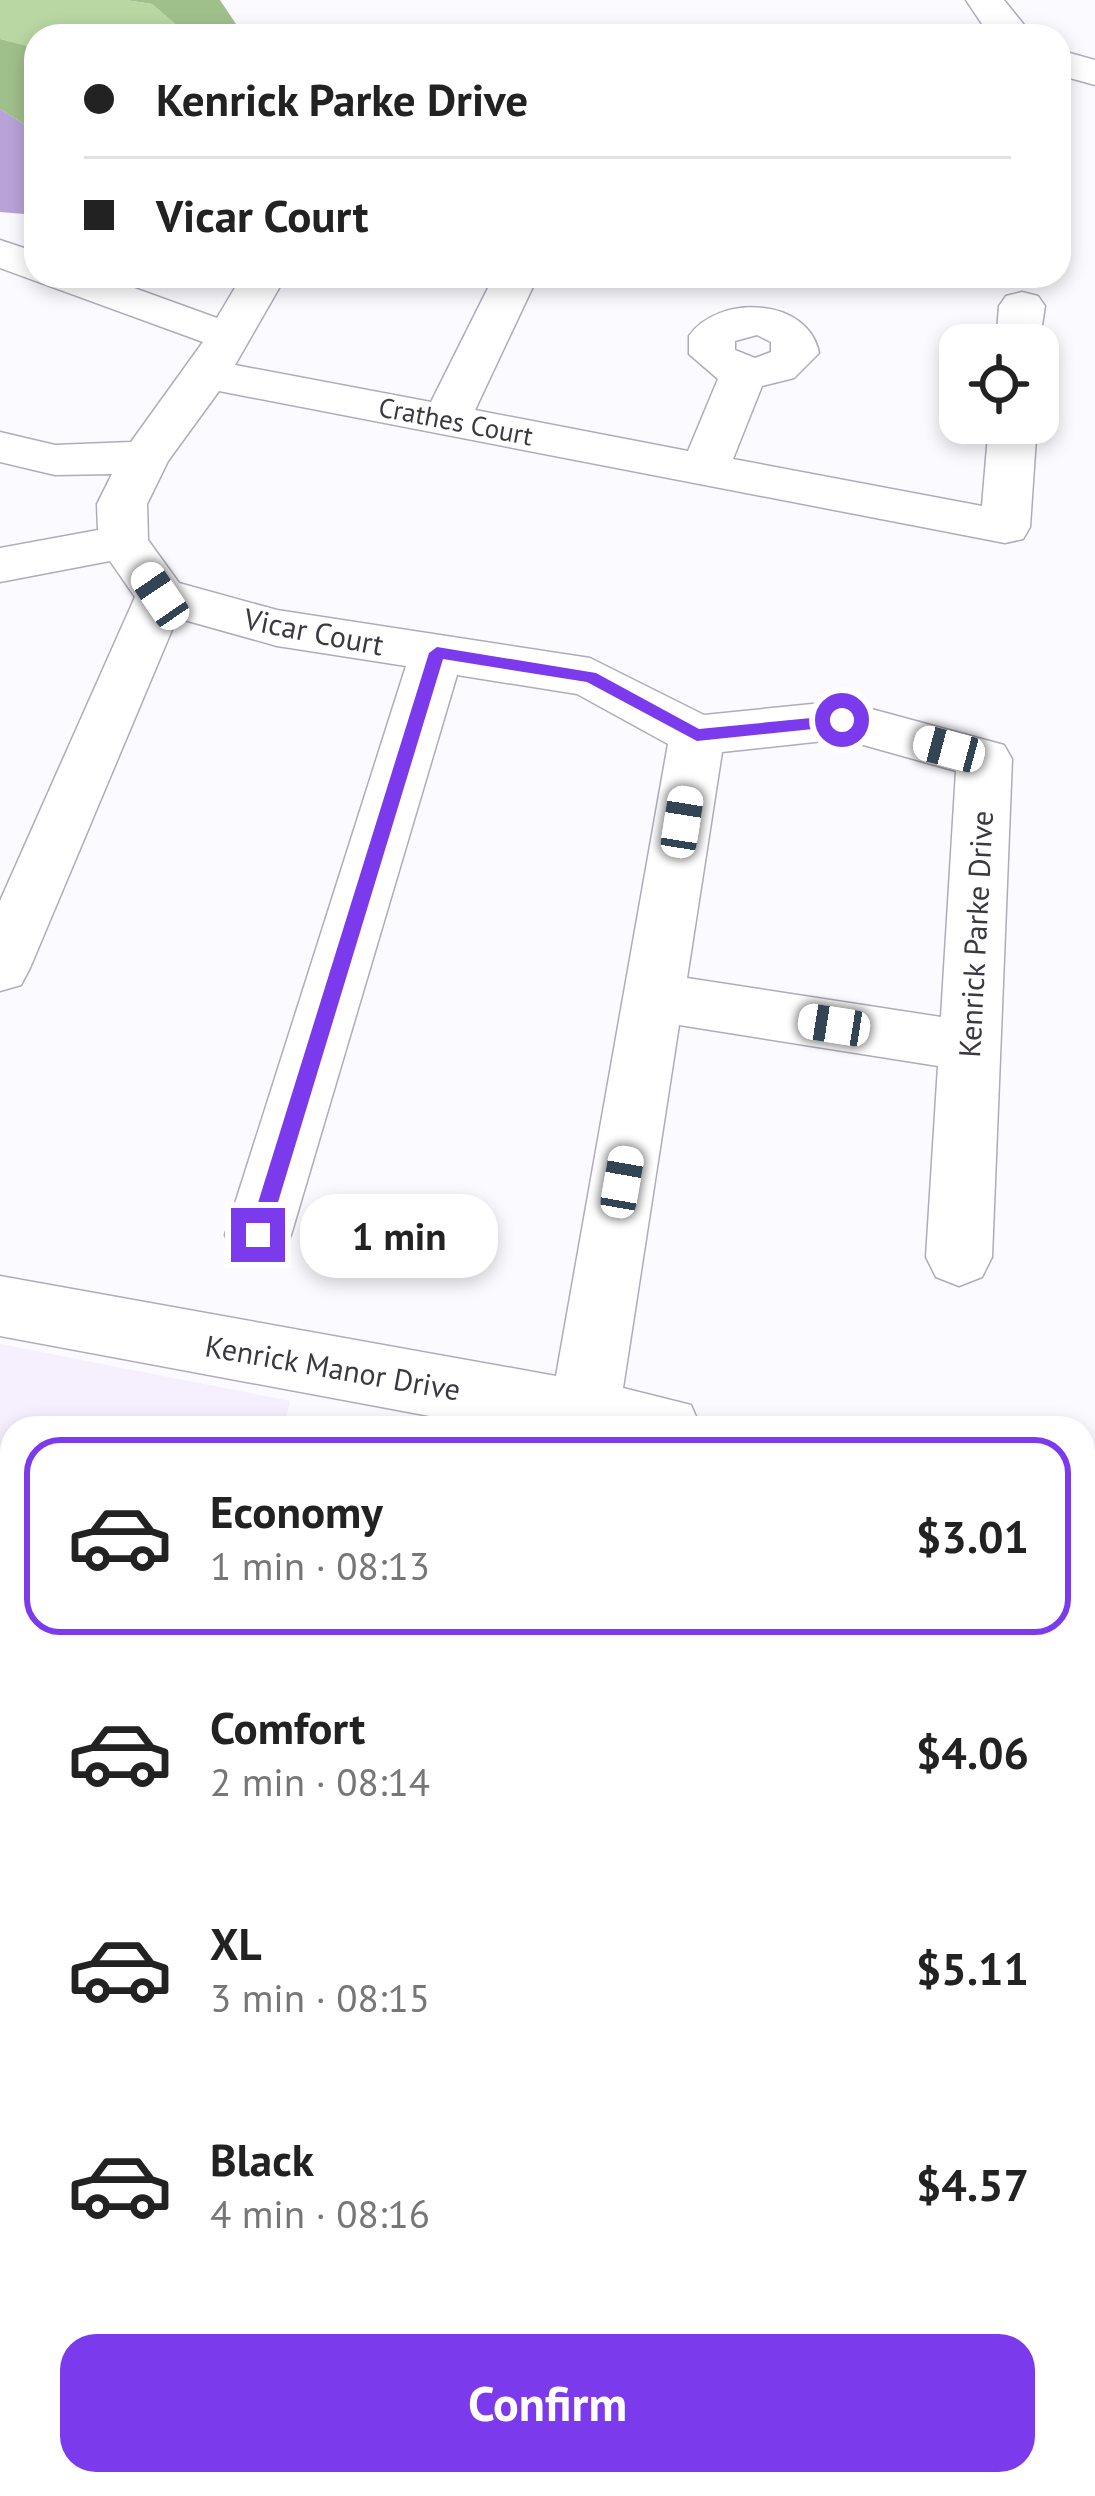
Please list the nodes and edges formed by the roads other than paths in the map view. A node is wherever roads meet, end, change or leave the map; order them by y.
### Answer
1 (91, 288) edge
2 (258, 288) edge
3 (510, 288) edge
4 (219, 354) junction
5 (744, 372) dead end
6 (447, 418) junction
7 (1011, 444) edge
8 (0, 447) edge
9 (145, 457) junction
10 (704, 472) junction
11 (123, 542) junction
12 (0, 566) edge
13 (160, 596) junction
14 (437, 653) junction
15 (697, 735) junction
16 (0, 968) edge
17 (653, 997) junction
18 (970, 1046) junction
19 (258, 1235) dead end
20 (959, 1257) dead end
21 (0, 1306) edge
22 (546, 1416) edge
23 (582, 1416) edge

1 - 4 street, Crathes Court
2 - 4 street
3 - 6 street
4 - 6 street, Crathes Court
4 - 9 street
5 - 10 street
6 - 10 street, Crathes Court
7 - 10 street, Crathes Court
8 - 9 street
9 - 11 street
11 - 12 street
11 - 13 street
13 - 14 street, Vicar Court
13 - 16 street
14 - 15 street
14 - 19 street
15 - 17 street
15 - 18 street, Kenrick Parke Drive
17 - 18 street
17 - 23 street
18 - 20 street, Kenrick Parke Drive
21 - 22 street, Kenrick Manor Drive

